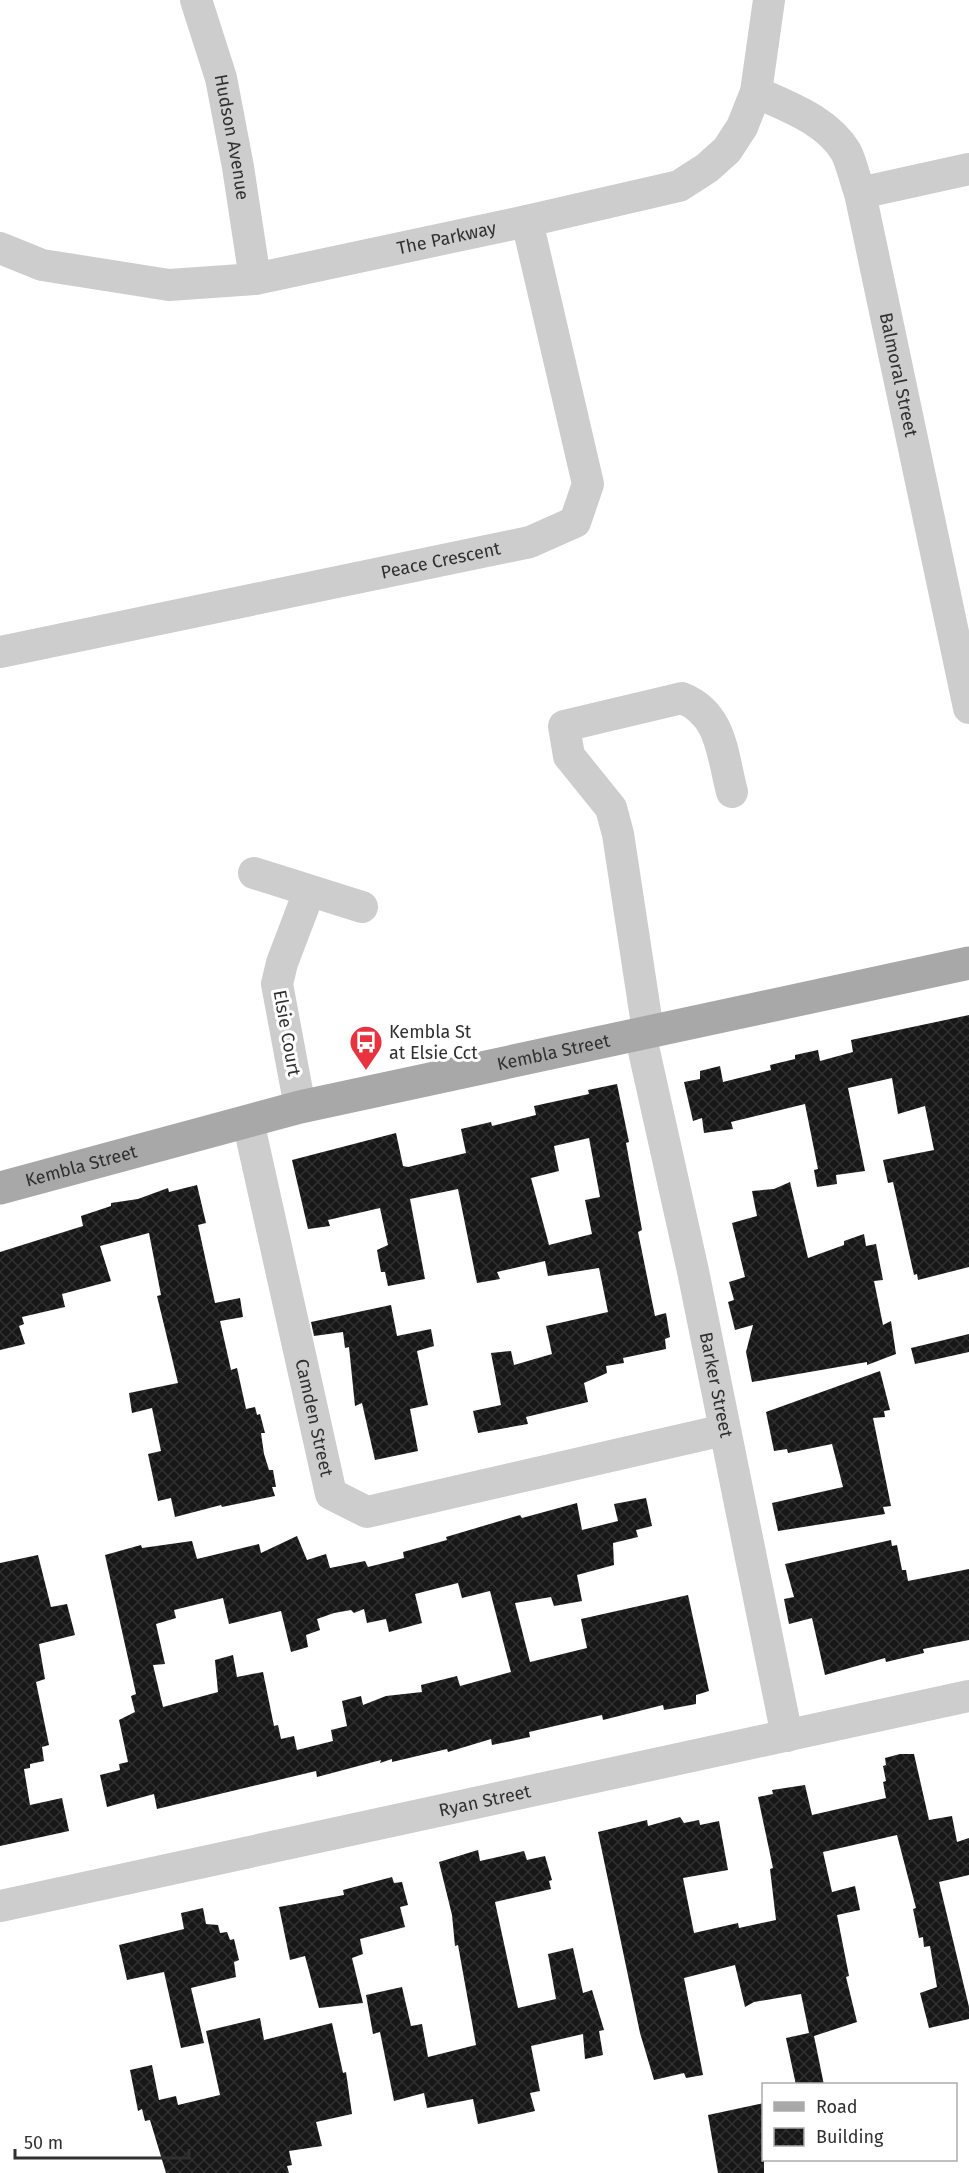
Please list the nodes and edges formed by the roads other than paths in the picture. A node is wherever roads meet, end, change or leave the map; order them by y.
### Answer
1 (196, 0) edge
2 (769, 0) edge
3 (756, 92) junction
4 (969, 169) edge
5 (860, 193) junction
6 (527, 222) junction
7 (0, 248) edge
8 (255, 279) junction
9 (0, 651) edge
10 (969, 708) edge
11 (732, 792) dead end
12 (254, 873) dead end
13 (309, 892) junction
14 (362, 907) dead end
15 (969, 963) edge
16 (644, 1032) junction
17 (300, 1107) junction
18 (248, 1121) junction
19 (0, 1188) edge
20 (724, 1430) junction
21 (969, 1696) edge
22 (787, 1736) junction
23 (0, 1905) edge

1 - 8 street, Hudson Avenue
2 - 3 street, The Parkway
3 - 5 street, Balmoral Street
3 - 6 street, The Parkway
4 - 5 street
5 - 10 street, Balmoral Street
6 - 8 street, The Parkway
6 - 9 street, Peace Crescent
7 - 8 street, The Parkway
11 - 16 street, Barker Street
12 - 13 street
13 - 14 street
13 - 17 street, Elsie Court
15 - 16 main road, Kembla Street
16 - 17 main road, Kembla Street
16 - 20 street, Barker Street
17 - 18 main road, Kembla Street
18 - 19 main road, Kembla Street
18 - 20 street, Camden Street
20 - 22 street, Barker Street
21 - 22 street, Ryan Street
22 - 23 street, Ryan Street

